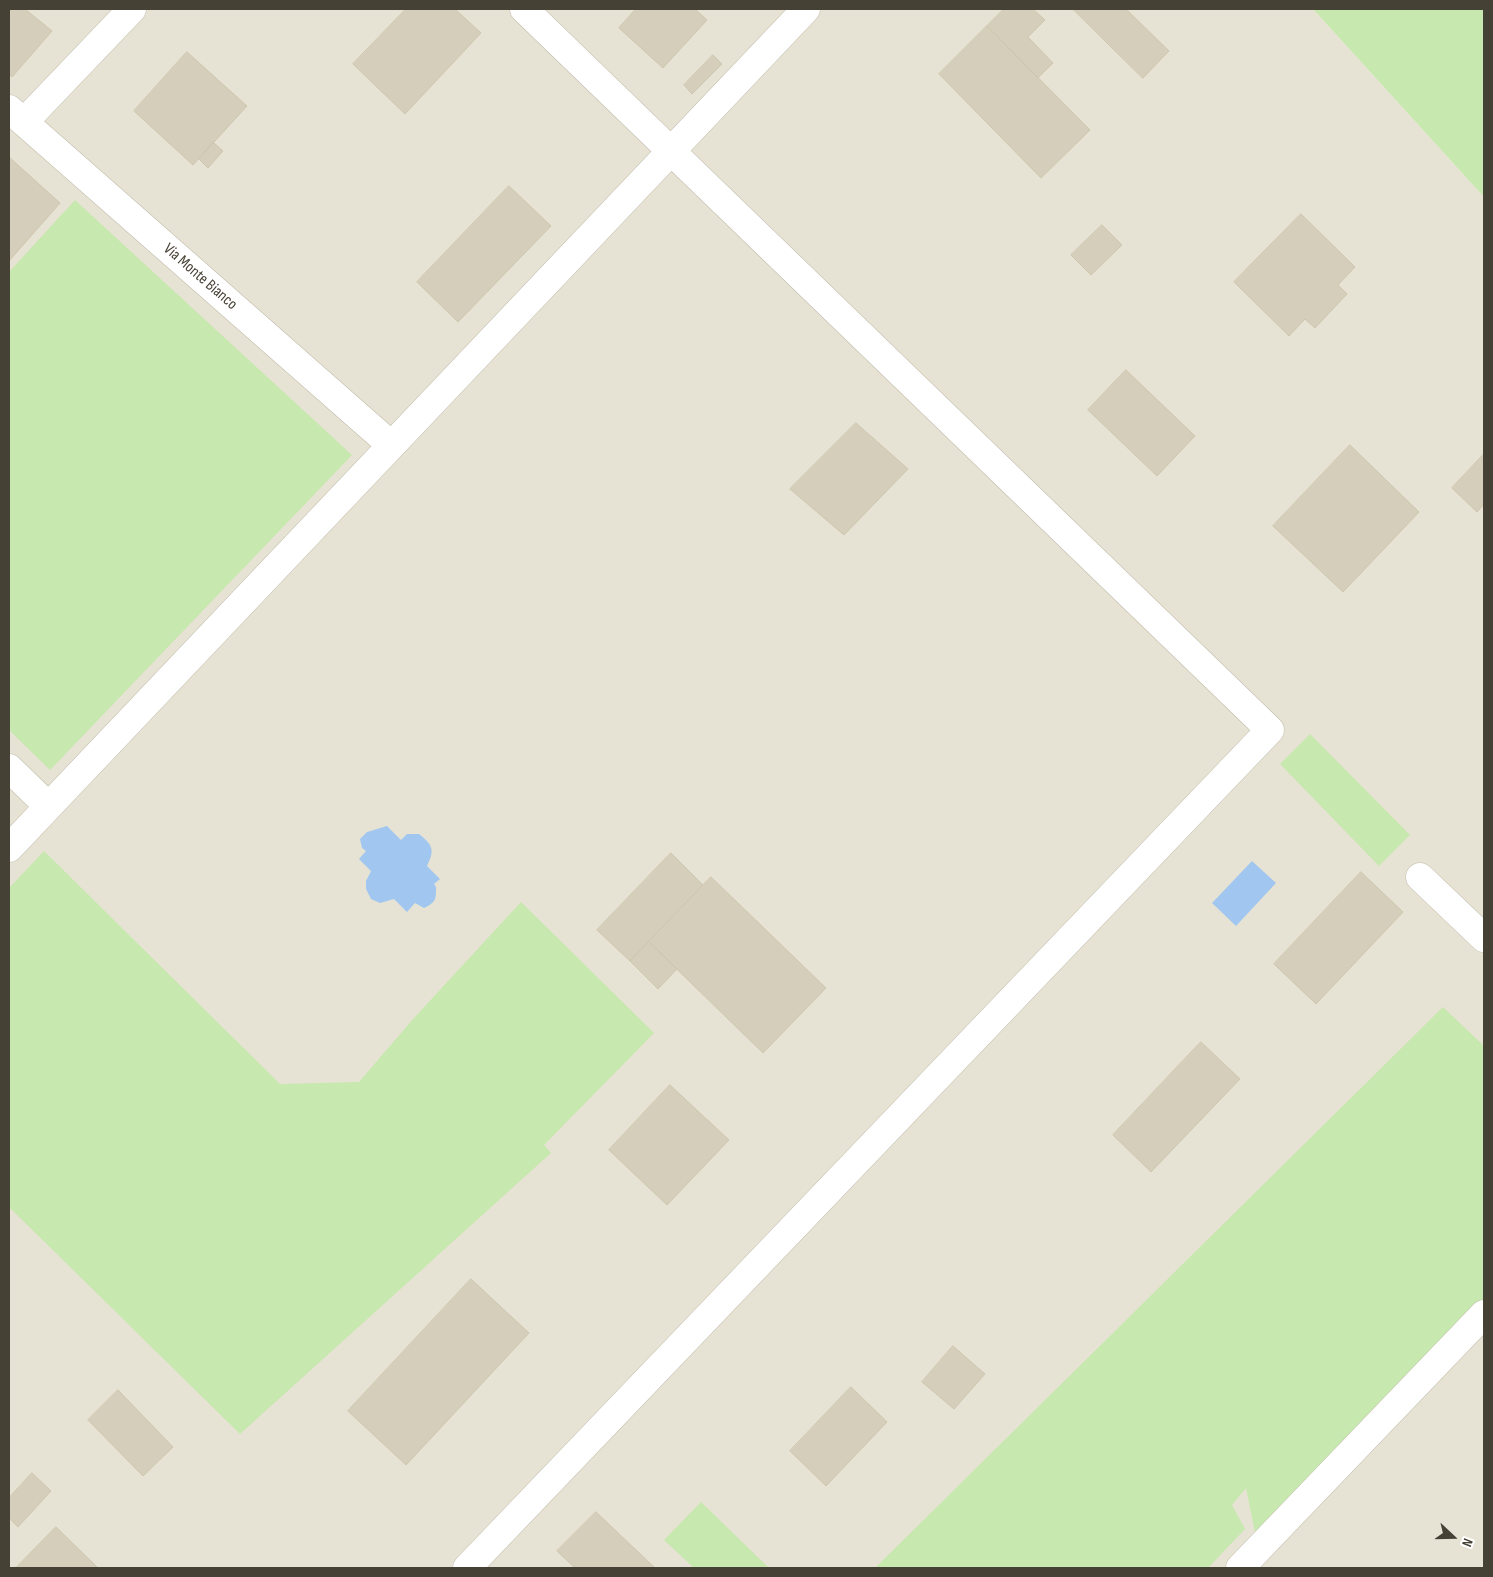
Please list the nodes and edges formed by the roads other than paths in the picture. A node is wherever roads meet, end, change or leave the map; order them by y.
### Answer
1 (132, 9) edge
2 (524, 9) edge
3 (806, 9) edge
4 (16, 115) edge
5 (671, 151) junction
6 (391, 445) junction
7 (9, 768) edge
8 (48, 806) junction
9 (9, 848) edge
10 (1420, 877) dead end
11 (1484, 938) edge
12 (1484, 1314) edge
13 (467, 1568) edge
14 (1240, 1568) edge

1 - 4 street
2 - 5 street
3 - 5 street
4 - 6 street, Via Monte Bianco
5 - 6 street
5 - 13 street
6 - 8 street
7 - 8 street
8 - 9 street
10 - 11 street
12 - 14 street

